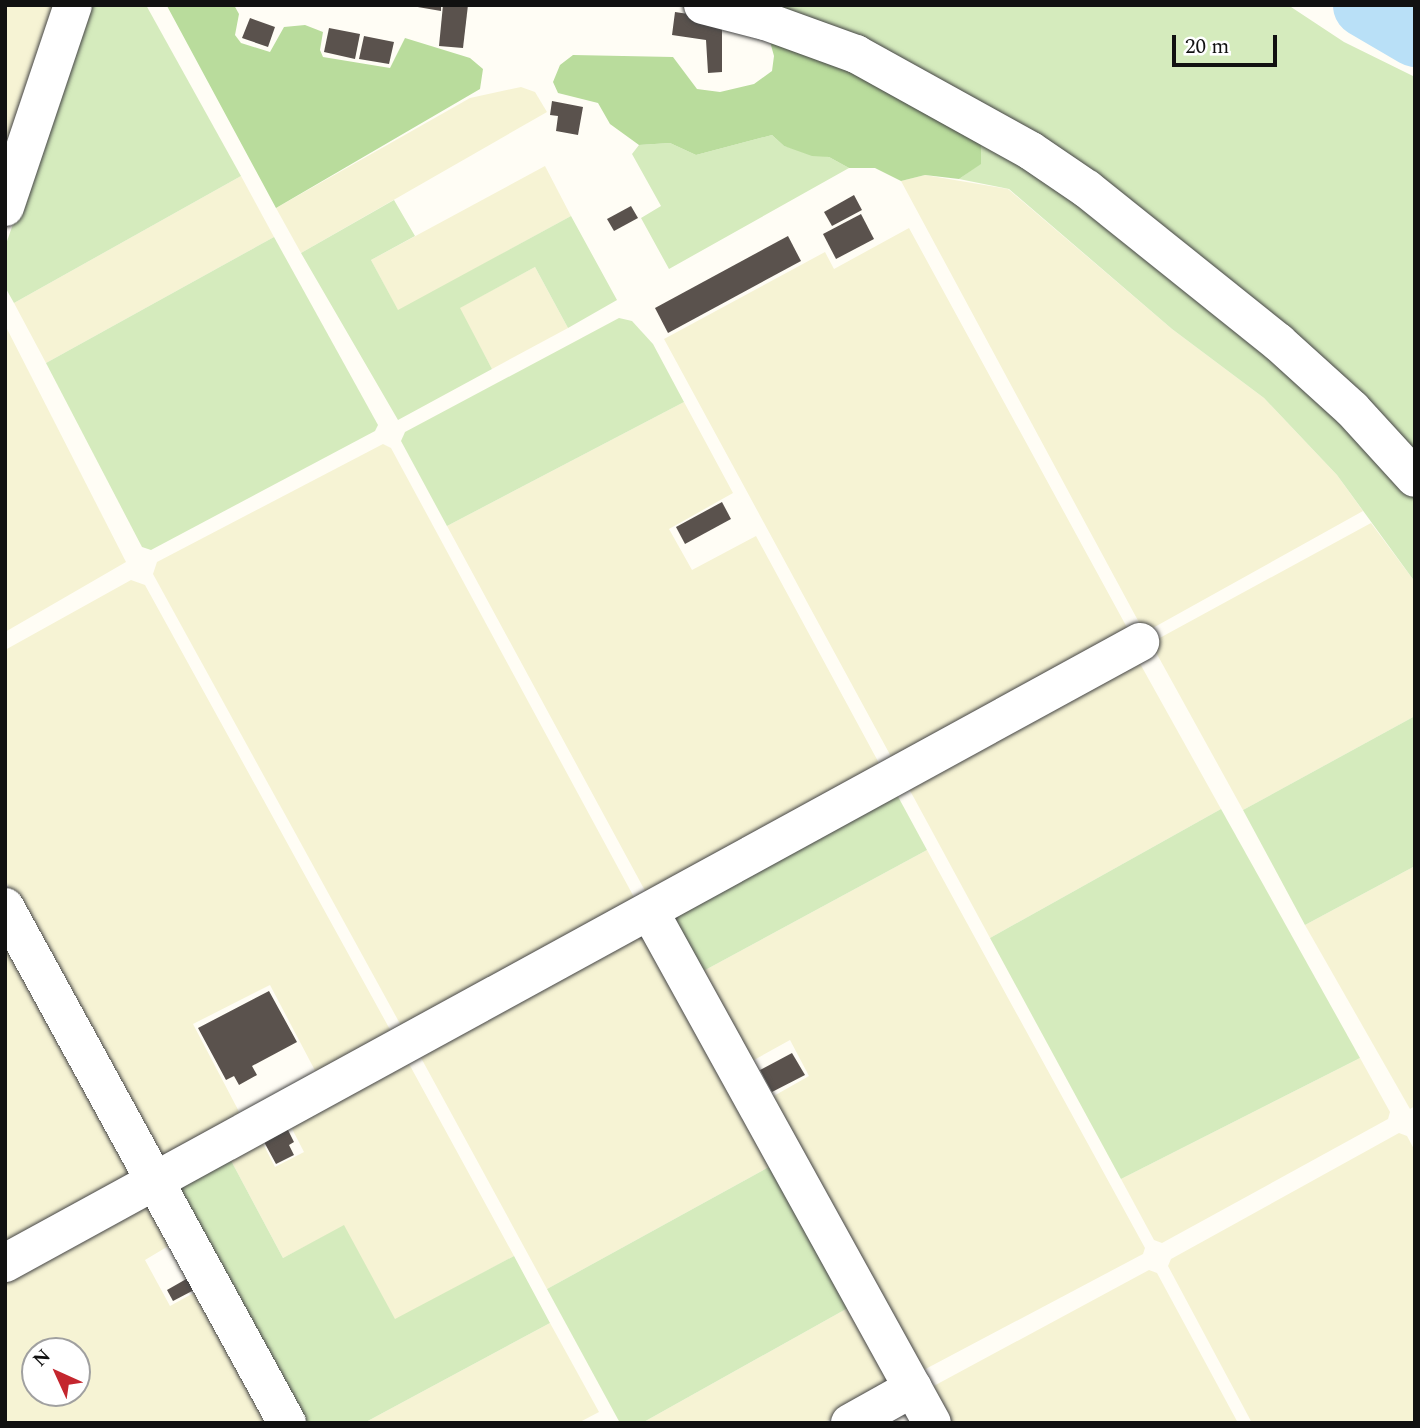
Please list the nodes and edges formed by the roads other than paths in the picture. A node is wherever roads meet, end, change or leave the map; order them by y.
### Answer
1 (73, 5) edge
2 (703, 5) edge
3 (5, 207) edge
4 (1415, 478) edge
5 (1140, 642) dead end
6 (5, 907) edge
7 (651, 914) junction
8 (156, 1182) junction
9 (5, 1263) edge
10 (913, 1388) junction
11 (287, 1423) edge
12 (850, 1423) edge
13 (932, 1423) edge

1 - 3 street
2 - 4 street
5 - 7 street
6 - 8 street
7 - 8 street
7 - 10 street
8 - 9 street
8 - 11 street
10 - 12 street
10 - 13 street

